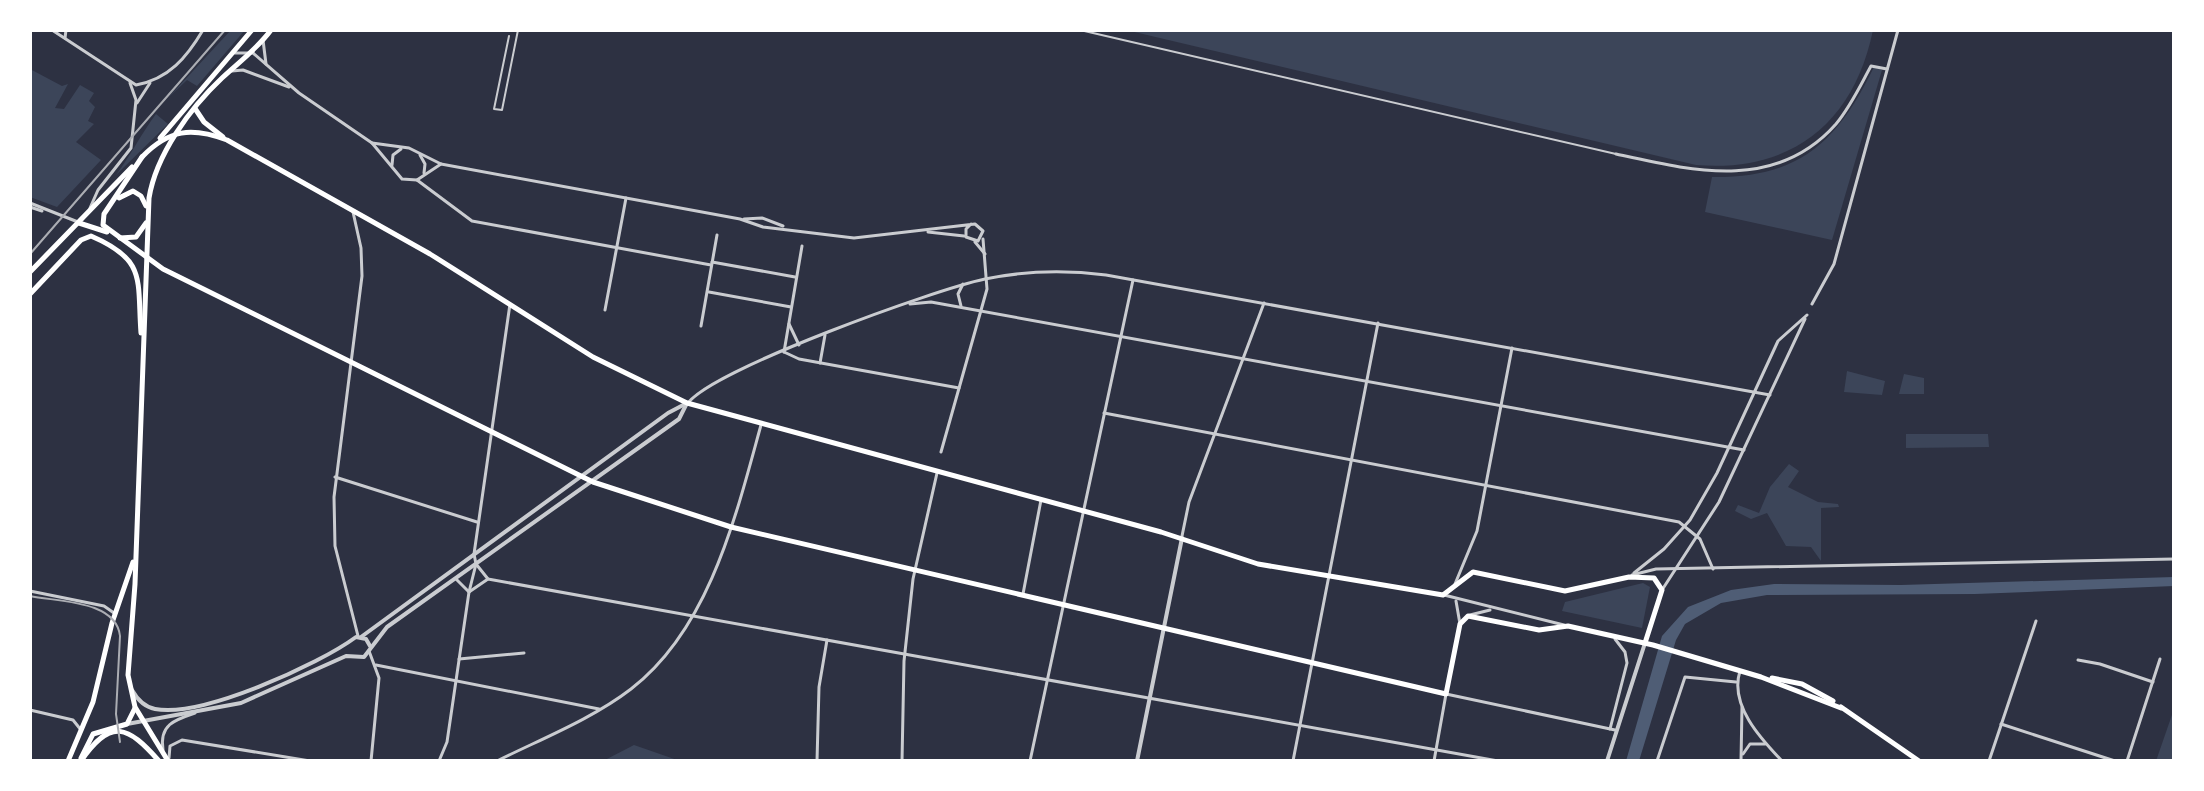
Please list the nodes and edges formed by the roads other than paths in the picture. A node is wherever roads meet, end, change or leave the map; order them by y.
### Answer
1 (52, 30) edge
2 (66, 30) edge
3 (203, 30) edge
4 (252, 30) edge
5 (271, 30) edge
6 (518, 30) edge
7 (1080, 30) edge
8 (1898, 30) edge
9 (509, 36) dead end
10 (65, 38) junction
11 (263, 40) junction
12 (250, 52) junction
13 (226, 58) junction
14 (266, 64) junction
15 (1887, 69) junction
16 (226, 74) junction
17 (153, 80) junction
18 (130, 83) junction
19 (292, 88) junction
20 (136, 106) junction
21 (196, 110) junction
22 (179, 132) junction
23 (227, 140) junction
24 (372, 143) junction
25 (401, 149) junction
26 (148, 150) junction
27 (418, 153) junction
28 (1616, 154) joint
29 (142, 157) junction
30 (441, 164) junction
31 (392, 167) junction
32 (424, 173) junction
33 (417, 180) junction
34 (626, 198) junction
35 (30, 205) edge
36 (90, 210) junction
37 (107, 210) junction
38 (353, 212) junction
39 (148, 216) junction
40 (740, 219) junction
41 (78, 223) junction
42 (971, 224) junction
43 (787, 227) junction
44 (920, 232) junction
45 (110, 233) junction
46 (717, 235) dead end
47 (983, 236) junction
48 (966, 237) junction
49 (975, 242) junction
50 (802, 246) dead end
51 (617, 248) junction
52 (985, 254) junction
53 (148, 258) junction
54 (712, 264) junction
55 (30, 272) edge
56 (797, 278) junction
57 (989, 278) junction
58 (1133, 280) junction
59 (963, 284) junction
60 (707, 292) junction
61 (30, 294) edge
62 (1264, 303) junction
63 (510, 304) junction
64 (1812, 304) dead end
65 (791, 307) junction
66 (898, 307) junction
67 (962, 307) junction
68 (605, 310) dead end
69 (981, 310) junction
70 (1378, 323) junction
71 (789, 324) junction
72 (701, 326) dead end
73 (825, 335) junction
74 (1121, 336) junction
75 (799, 345) junction
76 (1512, 348) junction
77 (142, 350) junction
78 (784, 352) junction
79 (1244, 358) junction
80 (352, 361) junction
81 (820, 363) junction
82 (1367, 380) junction
83 (959, 388) junction
84 (1754, 392) junction
85 (1770, 395) junction
86 (687, 403) junction
87 (1501, 404) junction
88 (1104, 413) junction
89 (761, 425) junction
90 (493, 431) junction
91 (1215, 434) junction
92 (1729, 447) junction
93 (1744, 450) junction
94 (941, 452) dead end
95 (1352, 460) junction
96 (937, 473) junction
97 (581, 476) junction
98 (335, 477) junction
99 (593, 482) junction
100 (1487, 483) junction
101 (1041, 500) junction
102 (1084, 511) junction
103 (478, 523) junction
104 (1686, 525) junction
105 (731, 527) junction
106 (1698, 536) junction
107 (1182, 538) junction
108 (135, 549) junction
109 (474, 554) junction
110 (2174, 559) edge
111 (476, 564) junction
112 (1713, 569) junction
113 (1675, 571) junction
114 (914, 572) junction
115 (1629, 577) junction
116 (1331, 578) junction
117 (456, 579) junction
118 (488, 579) junction
119 (1455, 585) junction
120 (1662, 590) junction
121 (30, 591) edge
122 (469, 592) junction
123 (1443, 595) junction
124 (1022, 596) junction
125 (1453, 598) junction
126 (1062, 606) junction
127 (1494, 609) junction
128 (115, 616) junction
129 (692, 616) junction
130 (1468, 616) junction
131 (2036, 621) dead end
132 (1460, 624) junction
133 (1568, 626) junction
134 (1165, 630) junction
135 (1612, 635) junction
136 (360, 636) junction
137 (827, 640) junction
138 (351, 641) junction
139 (1645, 643) junction
140 (369, 648) junction
141 (524, 653) dead end
142 (905, 653) junction
143 (351, 654) junction
144 (459, 659) junction
145 (2160, 659) dead end
146 (2078, 660) dead end
147 (376, 665) junction
148 (1313, 665) junction
149 (1740, 670) junction
150 (1047, 679) junction
151 (456, 680) junction
152 (129, 682) junction
153 (1736, 682) junction
154 (2153, 682) junction
155 (1446, 694) junction
156 (1151, 698) junction
157 (1742, 703) junction
158 (135, 707) junction
159 (599, 709) junction
160 (30, 710) edge
161 (196, 713) junction
162 (142, 722) junction
163 (127, 724) junction
164 (2001, 724) junction
165 (1301, 725) junction
166 (1613, 730) junction
167 (79, 738) junction
168 (1765, 744) junction
169 (1436, 749) junction
170 (282, 759) edge
171 (1741, 759) edge
172 (168, 760) edge
173 (68, 761) edge
174 (80, 761) edge
175 (159, 761) edge
176 (310, 761) edge
177 (371, 761) edge
178 (440, 761) edge
179 (497, 761) edge
180 (817, 761) edge
181 (902, 761) edge
182 (1030, 761) edge
183 (1137, 761) edge
184 (1293, 761) edge
185 (1434, 761) edge
186 (1498, 761) edge
187 (1607, 761) edge
188 (1657, 761) edge
189 (1782, 761) edge
190 (1919, 761) edge
191 (1989, 761) edge
192 (2115, 761) edge
193 (2127, 761) edge

1 - 10 street
2 - 10 street
3 - 17 street
4 - 13 main road
5 - 11 main road
6 - 9 lane
7 - 28 lane
8 - 15 street
10 - 18 street
11 - 12 main road
11 - 14 street
12 - 13 street
12 - 14 street
12 - 16 main road
13 - 26 main road
14 - 19 street
15 - 28 street
15 - 64 street
16 - 19 street
16 - 21 main road
17 - 18 street
17 - 20 street
18 - 20 street
19 - 24 street
20 - 36 street
21 - 22 main road
21 - 23 main road
22 - 23 main road
22 - 26 main road
22 - 39 main road
23 - 38 main road
24 - 25 street
24 - 31 street
25 - 27 street
25 - 31 street
26 - 29 main road
27 - 30 street
27 - 32 street
29 - 36 main road
29 - 37 main road
30 - 32 street
30 - 34 street
31 - 33 street
32 - 33 street
33 - 51 street
34 - 40 street
34 - 51 street
35 - 41 street
36 - 41 main road
37 - 39 main road
37 - 45 main road
38 - 63 main road
38 - 80 street
39 - 45 main road
39 - 53 main road
40 - 43 street
40 - 43 street
41 - 45 main road
41 - 55 main road
42 - 44 street
42 - 47 street
42 - 48 street
43 - 44 street
44 - 48 street
45 - 53 main road
46 - 54 street
47 - 49 street
47 - 52 street
48 - 49 street
49 - 52 street
50 - 56 street
51 - 54 street
51 - 68 street
52 - 57 street
53 - 77 main road
53 - 80 main road
54 - 56 street
54 - 60 street
56 - 65 street
57 - 58 street
57 - 59 street
57 - 69 street
58 - 62 street
58 - 74 street
59 - 66 street
59 - 67 street
60 - 65 street
60 - 72 street
61 - 77 main road
62 - 70 street
62 - 79 street
63 - 86 main road
63 - 90 street
65 - 71 street
66 - 67 street
66 - 73 street
67 - 69 street
69 - 74 street
69 - 83 street
70 - 76 street
70 - 82 street
71 - 75 street
71 - 78 street
73 - 75 street
73 - 81 street
74 - 79 street
74 - 88 street
75 - 78 street
76 - 84 street
76 - 87 street
77 - 108 main road
78 - 81 street
78 - 86 street
79 - 82 street
79 - 91 street
80 - 90 main road
80 - 98 street
81 - 83 street
82 - 87 street
82 - 95 street
83 - 94 street
84 - 85 street
84 - 85 street
84 - 92 street
85 - 93 street
86 - 89 main road
86 - 97 street
86 - 99 street
87 - 92 street
87 - 100 street
88 - 91 street
88 - 102 street
89 - 96 main road
89 - 105 street
90 - 97 main road
90 - 103 street
91 - 95 street
91 - 107 street
92 - 93 street
92 - 104 street
93 - 106 street
95 - 100 street
95 - 116 street
96 - 101 main road
96 - 114 street
97 - 99 main road
97 - 109 street
98 - 103 street
98 - 136 street
99 - 105 main road
99 - 111 street
100 - 104 street
100 - 119 street
101 - 102 main road
101 - 124 street
102 - 107 main road
102 - 126 street
103 - 109 street
104 - 106 street
104 - 115 street
105 - 114 main road
105 - 129 street
106 - 112 street
106 - 113 street
107 - 116 main road
107 - 134 street
108 - 128 main road
108 - 152 main road
109 - 111 street
109 - 136 street
110 - 112 street
111 - 117 street
111 - 118 street
111 - 122 street
112 - 113 street
113 - 115 street
113 - 120 street
114 - 124 main road
114 - 142 street
115 - 119 main road
115 - 120 main road
116 - 123 main road
116 - 148 street
117 - 122 street
117 - 140 street
118 - 122 street
118 - 129 street
119 - 123 main road
120 - 139 main road
121 - 128 street
122 - 144 street
123 - 125 street
124 - 126 main road
125 - 127 street
125 - 132 street
126 - 134 main road
126 - 150 street
127 - 130 street
127 - 133 street
128 - 167 main road
129 - 137 street
129 - 159 street
130 - 132 main road
130 - 133 main road
131 - 164 street
132 - 155 main road
133 - 135 main road
134 - 148 main road
134 - 156 street
135 - 139 main road
135 - 166 street
136 - 138 street
136 - 140 street
137 - 142 street
137 - 180 street
138 - 143 street
138 - 152 street
139 - 149 main road
139 - 166 street
140 - 143 street
140 - 147 street
141 - 144 street
142 - 150 street
142 - 181 street
143 - 161 street
144 - 151 street
145 - 154 street
146 - 154 street
147 - 151 street
147 - 177 street
148 - 155 main road
148 - 165 street
149 - 153 street
149 - 190 main road
150 - 156 street
150 - 182 street
151 - 159 street
151 - 178 street
152 - 158 main road
153 - 157 street
153 - 188 street
154 - 193 street
155 - 166 street
155 - 169 street
156 - 165 street
156 - 183 street
157 - 168 street
157 - 171 street
158 - 162 main road
158 - 163 main road
159 - 179 street
160 - 167 street
161 - 162 street
161 - 172 street
162 - 163 street
162 - 172 main road
163 - 174 main road
164 - 191 street
164 - 192 street
165 - 169 street
165 - 184 street
166 - 187 street
167 - 173 main road
168 - 171 street
168 - 189 street
169 - 185 street
169 - 186 street
170 - 172 street
170 - 176 street
174 - 175 main road

